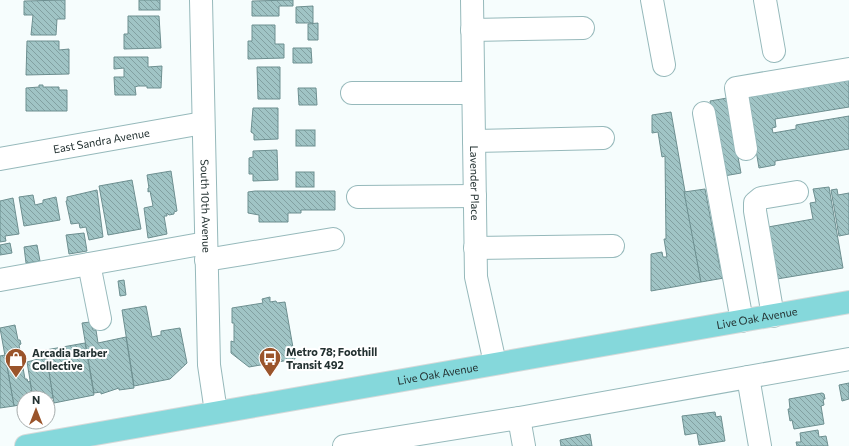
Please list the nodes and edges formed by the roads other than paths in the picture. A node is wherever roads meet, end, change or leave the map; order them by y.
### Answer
1 (201, 0) edge
2 (472, 0) edge
3 (652, 0) edge
4 (765, 0) edge
5 (583, 28) dead end
6 (472, 30) junction
7 (774, 51) dead end
8 (664, 65) dead end
9 (849, 69) edge
10 (473, 92) junction
11 (352, 93) dead end
12 (704, 113) dead end
13 (203, 123) junction
14 (603, 138) dead end
15 (474, 141) junction
16 (746, 149) dead end
17 (0, 159) edge
18 (797, 192) dead end
19 (475, 196) junction
20 (358, 198) dead end
21 (333, 239) dead end
22 (613, 246) dead end
23 (475, 248) junction
24 (206, 252) junction
25 (89, 264) junction
26 (0, 280) edge
27 (849, 302) edge
28 (773, 316) junction
29 (100, 319) dead end
30 (742, 321) junction
31 (849, 359) edge
32 (495, 363) junction
33 (748, 378) junction
34 (216, 412) junction
35 (519, 418) junction
36 (26, 446) edge
37 (344, 446) edge
38 (524, 446) edge
39 (760, 446) edge

1 - 13 street, South 10th Avenue
2 - 6 street, Lavender Place
3 - 8 street
4 - 7 street
5 - 6 street
6 - 10 street, Lavender Place
9 - 16 street
10 - 11 street
10 - 15 street, Lavender Place
12 - 30 street
13 - 17 street, East Sandra Avenue
13 - 24 street, South 10th Avenue
14 - 15 street
15 - 19 street, Lavender Place
18 - 28 street
19 - 20 street
19 - 23 street, Lavender Place
21 - 24 street
22 - 23 street
23 - 32 street, Lavender Place
24 - 25 street
24 - 34 street, South 10th Avenue
25 - 26 street
25 - 29 street
27 - 28 main road, Live Oak Avenue
28 - 30 main road, Live Oak Avenue
30 - 32 main road, Live Oak Avenue
31 - 33 street
32 - 34 main road, Live Oak Avenue
33 - 35 street
33 - 39 street
34 - 36 main road, Live Oak Avenue
35 - 37 street
35 - 38 street

